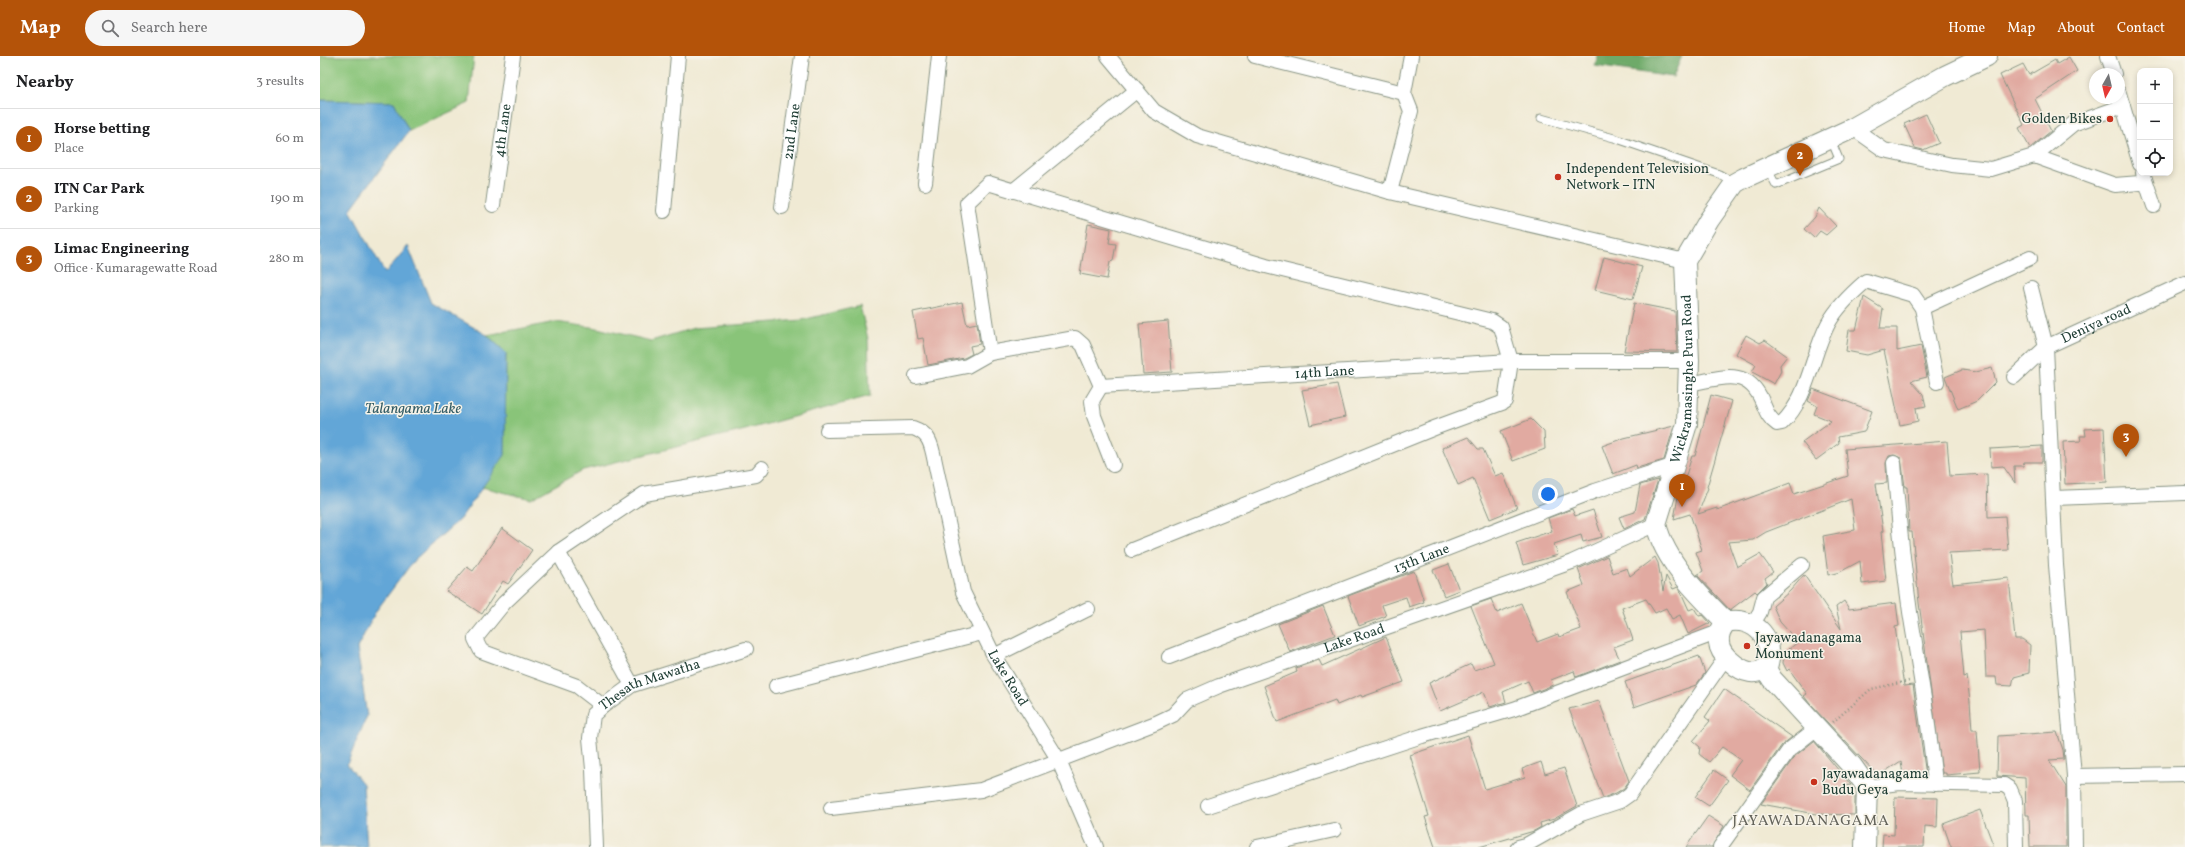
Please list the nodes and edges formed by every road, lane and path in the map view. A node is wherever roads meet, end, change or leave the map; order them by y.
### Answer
1 (513, 56) edge
2 (678, 56) edge
3 (802, 56) edge
4 (939, 56) edge
5 (1108, 56) edge
6 (1255, 56) edge
7 (1411, 56) edge
8 (1987, 56) edge
9 (2108, 56) edge
10 (2112, 68) edge
11 (1137, 90) junction
12 (1404, 93) junction
13 (2111, 104) edge
14 (2122, 104) edge
15 (1541, 118) dead end
16 (1853, 128) junction
17 (2137, 154) edge
18 (2034, 156) junction
19 (2144, 176) edge
20 (925, 183) dead end
21 (1735, 184) junction
22 (1012, 191) junction
23 (1390, 192) junction
24 (493, 205) dead end
25 (2154, 206) dead end
26 (782, 207) dead end
27 (664, 211) dead end
28 (2030, 258) dead end
29 (1685, 261) junction
30 (2185, 283) edge
31 (2031, 288) dead end
32 (1922, 308) junction
33 (2046, 347) junction
34 (990, 353) junction
35 (1511, 361) junction
36 (1689, 361) junction
37 (916, 376) dead end
38 (2014, 377) dead end
39 (1937, 382) dead end
40 (1689, 384) junction
41 (1101, 386) junction
42 (827, 430) dead end
43 (1894, 463) dead end
44 (1675, 464) junction
45 (1113, 465) dead end
46 (762, 468) dead end
47 (2185, 493) edge
48 (2054, 498) junction
49 (1656, 524) junction
50 (1132, 550) dead end
51 (558, 552) junction
52 (1802, 565) dead end
53 (1088, 609) dead end
54 (1752, 625) junction
55 (1722, 627) junction
56 (982, 633) junction
57 (746, 649) dead end
58 (994, 656) junction
59 (1169, 657) dead end
60 (1726, 657) junction
61 (1766, 669) junction
62 (1922, 679) junction
63 (632, 685) junction
64 (776, 686) dead end
65 (603, 706) junction
66 (1818, 730) junction
67 (1058, 759) junction
68 (2185, 774) edge
69 (2074, 776) junction
70 (1936, 784) junction
71 (1867, 787) junction
72 (1208, 806) dead end
73 (831, 808) dead end
74 (1334, 830) dead end
75 (1524, 846) edge
76 (596, 847) edge
77 (1096, 847) edge
78 (1257, 847) edge
79 (1720, 847) edge
80 (1865, 847) edge
81 (2016, 847) edge
82 (2075, 847) edge

1 - 24 street, 4th Lane
2 - 27 street
3 - 26 street, 2nd Lane
4 - 20 street
5 - 11 street
6 - 12 street
7 - 12 street
8 - 16 street
9 - 10 street
11 - 22 street
11 - 23 street
12 - 23 street
13 - 18 street
14 - 17 street
15 - 21 lane
16 - 18 street
16 - 21 street
18 - 19 street
19 - 25 street
21 - 29 street
22 - 34 street
22 - 35 street
23 - 29 street
28 - 32 street
29 - 36 street, Wickramasinghe Pura Road
30 - 33 street, Deniya road
31 - 33 street
32 - 39 street
32 - 40 street
33 - 38 street, Deniya road
33 - 48 street
34 - 37 street
34 - 41 street
35 - 36 street, 14th Lane
35 - 41 street, 14th Lane
35 - 50 street
36 - 40 street, Wickramasinghe Pura Road
40 - 44 street, Wickramasinghe Pura Road
41 - 45 street
42 - 56 street, Lake Road
43 - 62 street
44 - 49 street, Wickramasinghe Pura Road
44 - 59 street, 13th Lane
46 - 51 street
47 - 48 street
48 - 69 street
49 - 55 street
49 - 67 street, Lake Road
51 - 63 street
51 - 65 street
52 - 54 street
53 - 58 street
54 - 55 street
54 - 61 street
55 - 60 street
55 - 72 street
56 - 58 street, Lake Road
56 - 64 street
57 - 63 street, Thesath Mawatha
58 - 67 street, Lake Road
60 - 61 street
60 - 75 street
61 - 66 street
62 - 66 path
62 - 70 street
63 - 65 street, Thesath Mawatha
65 - 76 street, Thesath Mawatha
66 - 71 street
66 - 79 street
67 - 73 street
67 - 77 street, Lake Road
68 - 69 street
69 - 82 street
70 - 71 street
70 - 81 street
71 - 80 street
74 - 78 street

